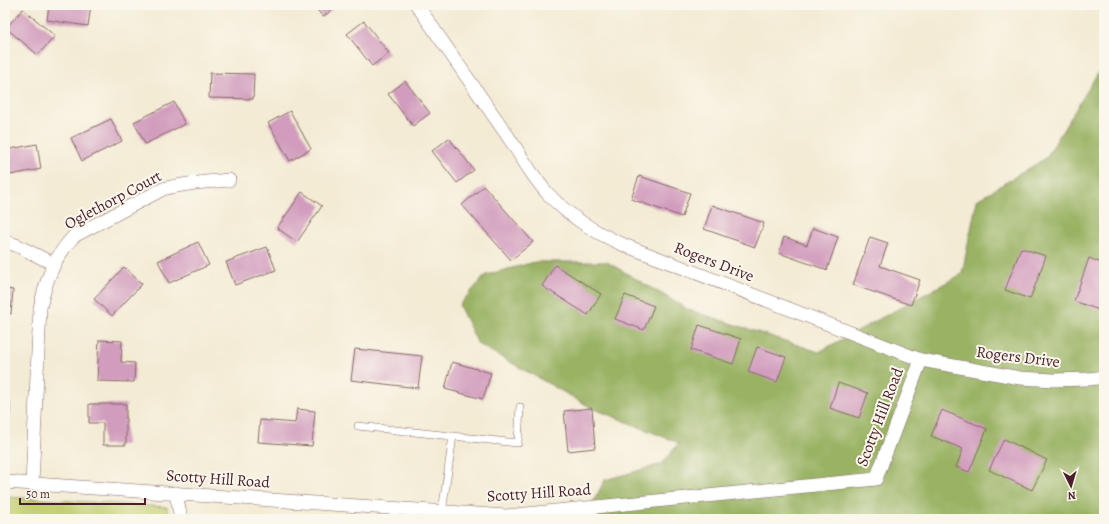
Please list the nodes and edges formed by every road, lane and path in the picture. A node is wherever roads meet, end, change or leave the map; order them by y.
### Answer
1 (417, 5) edge
2 (229, 180) dead end
3 (5, 242) edge
4 (54, 264) junction
5 (921, 360) junction
6 (1104, 377) edge
7 (520, 407) dead end
8 (358, 426) dead end
9 (453, 436) junction
10 (5, 482) edge
11 (32, 484) junction
12 (176, 493) junction
13 (442, 512) junction
14 (389, 513) edge
15 (181, 519) edge

1 - 5 street, Rogers Drive
2 - 4 street, Oglethorp Court
3 - 4 street
4 - 11 street, Oglethorp Court
5 - 6 street, Rogers Drive
5 - 13 street, Scotty Hill Road
7 - 9 lane
8 - 9 lane
9 - 13 lane
10 - 11 street, Scotty Hill Road
11 - 12 street, Scotty Hill Road
12 - 14 street, Scotty Hill Road
12 - 15 street
13 - 14 street, Scotty Hill Road

